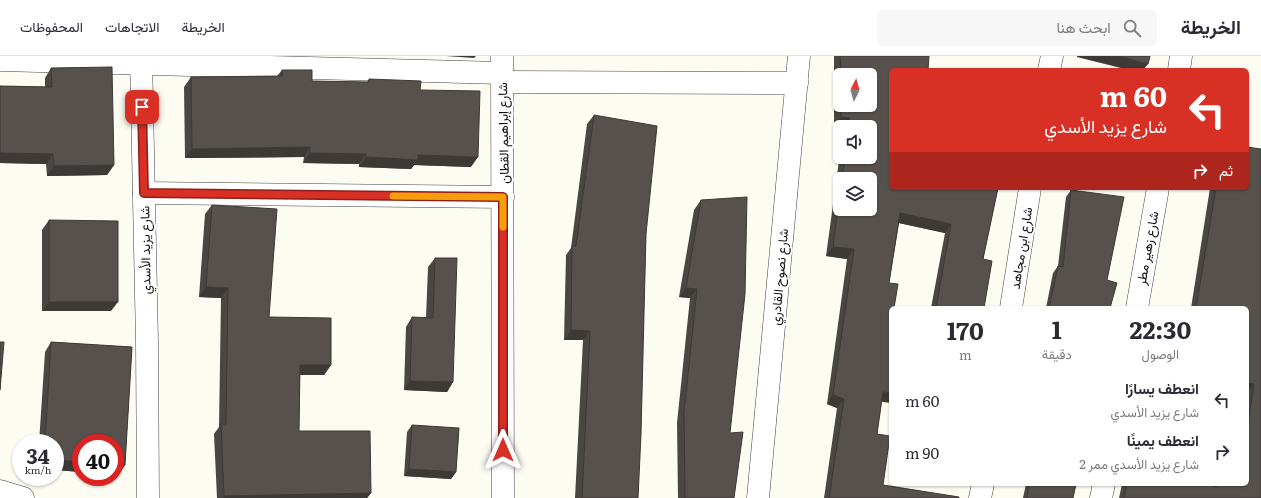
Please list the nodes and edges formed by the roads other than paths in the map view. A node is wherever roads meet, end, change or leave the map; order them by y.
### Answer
1 (800, 56) edge
2 (1052, 56) edge
3 (1181, 56) edge
4 (0, 60) edge
5 (141, 60) edge
6 (1049, 68) edge
7 (1179, 68) edge
8 (502, 70) edge
9 (797, 83) junction
10 (1030, 190) edge
11 (1158, 190) edge
12 (144, 193) junction
13 (503, 197) junction
14 (1011, 306) edge
15 (1137, 306) edge
16 (983, 486) edge
17 (1104, 486) edge
18 (0, 491) edge
19 (24, 498) edge
20 (148, 498) edge
21 (503, 498) edge
22 (758, 498) edge
23 (980, 498) edge
24 (1101, 498) edge

1 - 9 street, شارع نصوح القادري
2 - 6 street
3 - 7 street
4 - 5 street
5 - 8 street
5 - 12 street
8 - 9 street
8 - 13 street, شارع إبراهيم القطان
9 - 22 street, شارع نصوح القادري
10 - 14 street, شارع ابن مجاهد
11 - 15 street, شارع زهير مطر
12 - 13 street, شارع يزيد الأسدي
12 - 20 street, شارع يزيد الأسدي
13 - 21 street, شارع إبراهيم القطان
16 - 23 street
17 - 24 street
18 - 19 street

